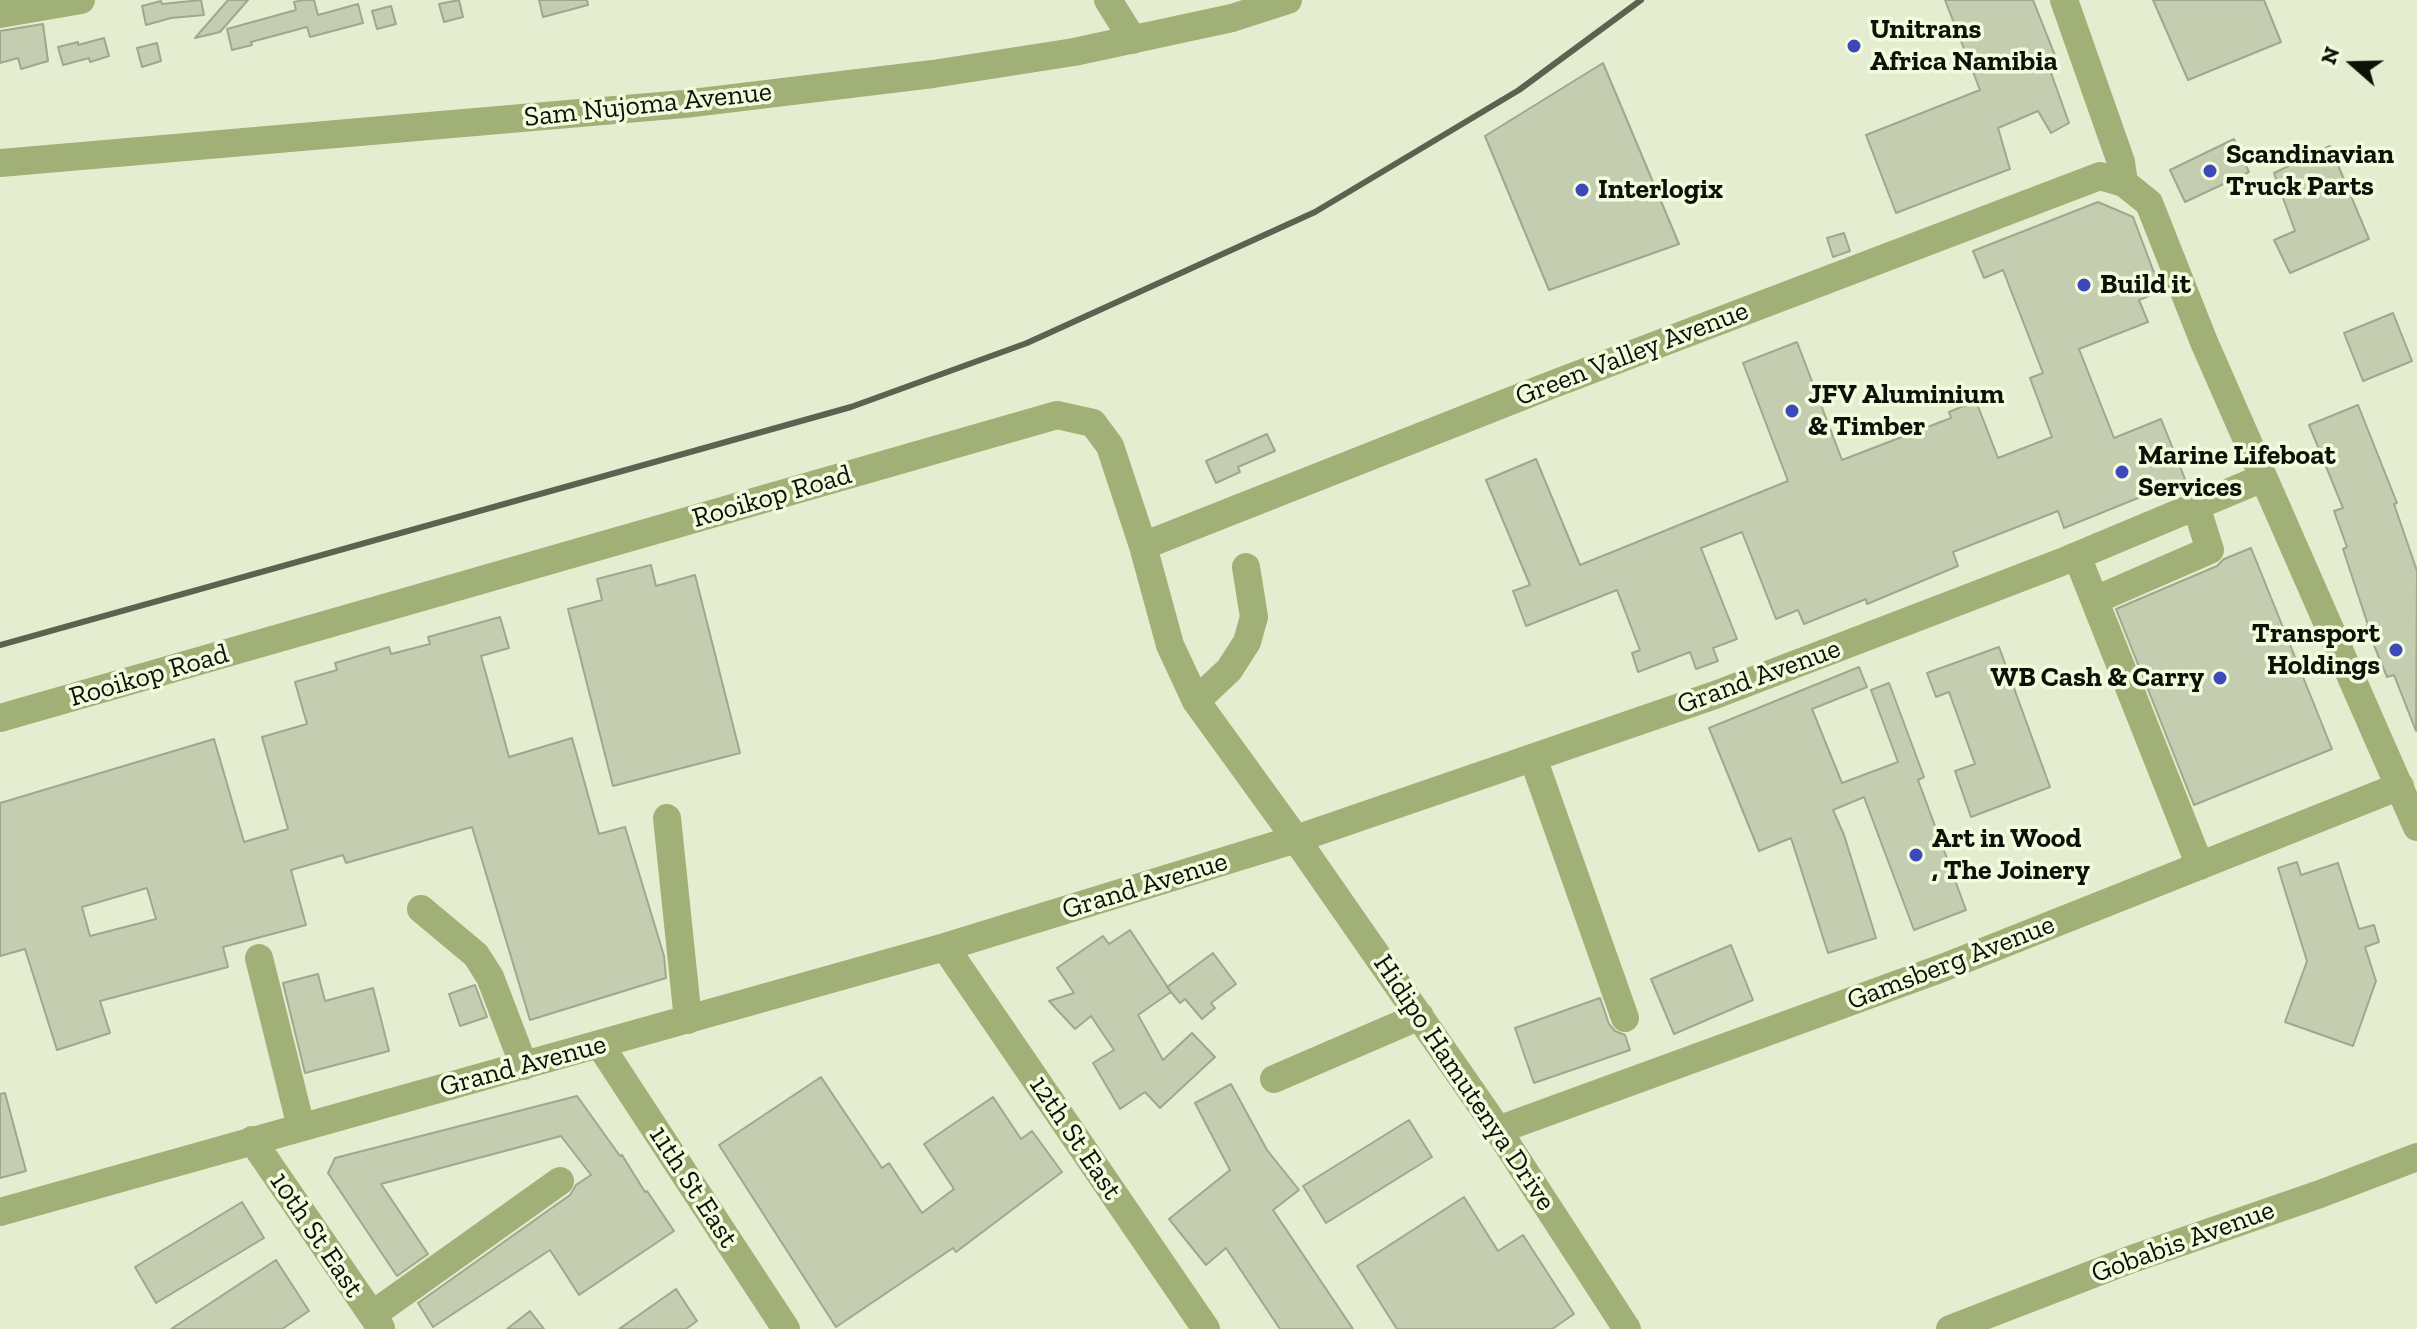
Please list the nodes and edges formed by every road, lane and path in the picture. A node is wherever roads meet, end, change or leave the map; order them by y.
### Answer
1 (81, 0) edge
2 (1108, 0) edge
3 (1288, 0) edge
4 (2064, 0) edge
5 (0, 14) edge
6 (1133, 40) junction
7 (0, 163) edge
8 (2124, 183) junction
9 (2263, 478) junction
10 (2196, 506) junction
11 (1143, 546) junction
12 (2077, 556) junction
13 (1246, 567) dead end
14 (2095, 600) junction
15 (1196, 701) junction
16 (0, 718) edge
17 (1533, 758) junction
18 (2400, 786) junction
19 (667, 818) dead end
20 (2417, 827) edge
21 (1296, 839) junction
22 (2200, 866) junction
23 (421, 909) dead end
24 (945, 947) junction
25 (259, 958) dead end
26 (1420, 1016) junction
27 (1625, 1018) dead end
28 (688, 1020) junction
29 (600, 1045) junction
30 (524, 1066) junction
31 (1274, 1079) dead end
32 (301, 1127) junction
33 (1498, 1130) junction
34 (252, 1140) junction
35 (2417, 1157) edge
36 (560, 1181) dead end
37 (0, 1212) edge
38 (376, 1322) edge
39 (786, 1329) edge
40 (1206, 1329) edge
41 (1627, 1329) edge
42 (1950, 1329) edge

1 - 5 street
2 - 6 street
3 - 6 street, Sam Nujoma Avenue
4 - 8 street
6 - 7 street, Sam Nujoma Avenue
8 - 9 street
8 - 11 street, Green Valley Avenue
9 - 10 street, Grand Avenue
9 - 18 street
10 - 12 street, Grand Avenue
10 - 14 street
11 - 15 street, Rooikop Road
11 - 16 street, Rooikop Road
12 - 14 street
12 - 17 street, Grand Avenue
13 - 15 street
14 - 22 street
15 - 21 street, Rooikop Road
17 - 21 street, Grand Avenue
17 - 27 street
18 - 20 street
18 - 22 street, Gamsberg Avenue
19 - 28 street
21 - 24 street, Grand Avenue
21 - 26 street, Hidipo Hamutenya Drive
22 - 33 street, Gamsberg Avenue
23 - 30 street
24 - 28 street, Grand Avenue
24 - 40 street, 12th St East
25 - 32 street
26 - 31 street
26 - 33 street, Hidipo Hamutenya Drive
28 - 29 street, Grand Avenue
29 - 30 street, Grand Avenue
29 - 39 street, 11th St East
30 - 32 street, Grand Avenue
32 - 34 street, Grand Avenue
33 - 41 street, Hidipo Hamutenya Drive
34 - 37 street, Grand Avenue
34 - 38 street, 10th St East
35 - 42 street, Gobabis Avenue
36 - 38 street

